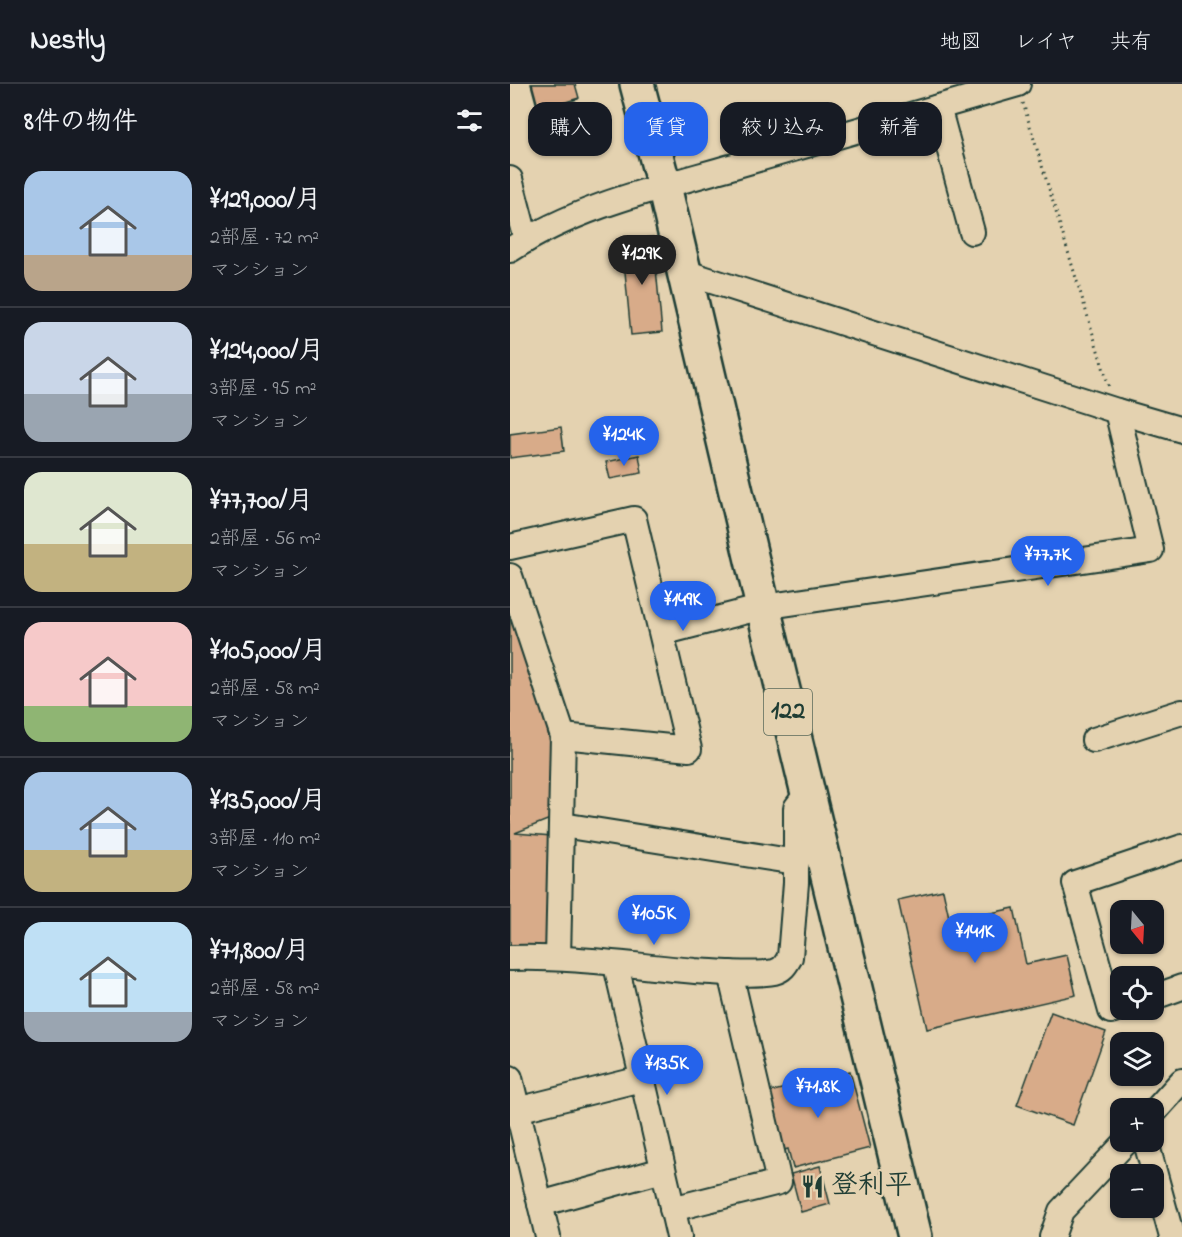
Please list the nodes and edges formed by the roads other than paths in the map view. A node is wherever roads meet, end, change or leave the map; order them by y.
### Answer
1 (637, 84) edge
2 (1017, 84) edge
3 (942, 106) edge
4 (942, 122) edge
5 (858, 130) edge
6 (510, 179) edge
7 (664, 186) junction
8 (972, 232) dead end
9 (518, 245) edge
10 (684, 272) junction
11 (1117, 411) junction
12 (1182, 430) edge
13 (510, 547) edge
14 (510, 576) edge
15 (763, 607) junction
16 (662, 633) junction
17 (1182, 712) edge
18 (563, 736) junction
19 (1094, 740) dead end
20 (808, 792) junction
21 (562, 825) junction
22 (1182, 847) edge
23 (796, 862) junction
24 (510, 958) edge
25 (558, 958) junction
26 (616, 964) junction
27 (730, 973) junction
28 (1182, 987) edge
29 (1164, 993) edge
30 (1110, 1007) edge
31 (641, 1079) junction
32 (1182, 1082) edge
33 (513, 1098) edge
34 (1164, 1101) edge
35 (1117, 1152) edge
36 (1149, 1152) edge
37 (663, 1170) junction
38 (540, 1204) junction
39 (672, 1209) junction
40 (548, 1237) edge
41 (679, 1237) edge
42 (915, 1237) edge
43 (1052, 1237) edge
44 (1172, 1237) edge

1 - 7 highway, 122
2 - 3 street
4 - 8 street
5 - 7 street
6 - 9 street
7 - 9 street
7 - 10 highway, 122
10 - 11 street
10 - 15 highway, 122
11 - 12 street
11 - 15 street
13 - 16 street
14 - 18 street
15 - 16 street
15 - 20 highway, 122
16 - 18 street
17 - 19 street
18 - 21 street
20 - 23 street
20 - 42 highway, 122
21 - 23 street
21 - 25 street
22 - 30 street
23 - 27 street
24 - 25 street
25 - 26 street
26 - 27 street
26 - 31 street
27 - 39 street
28 - 29 street
31 - 33 street
31 - 37 street
32 - 34 street
33 - 38 street
35 - 43 street
36 - 44 street
37 - 38 street
37 - 39 street
38 - 40 street
39 - 41 street

